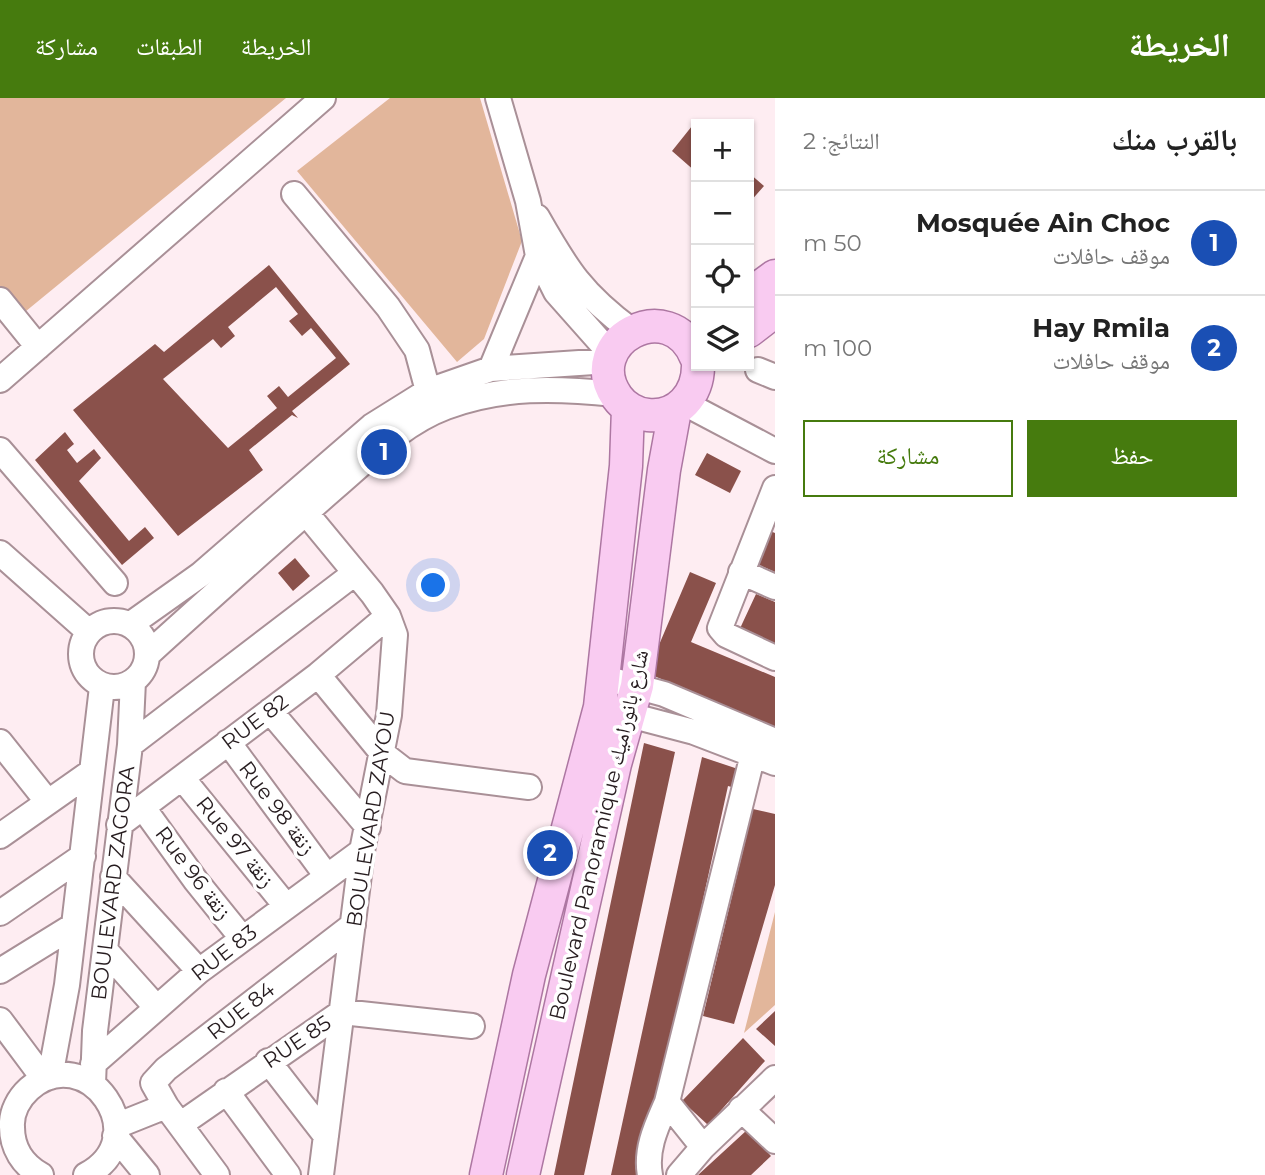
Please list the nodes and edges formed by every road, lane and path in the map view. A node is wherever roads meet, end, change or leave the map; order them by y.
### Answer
1 (323, 98) edge
2 (499, 98) edge
3 (294, 194) dead end
4 (528, 201) junction
5 (538, 256) junction
6 (775, 276) edge
7 (754, 291) edge
8 (0, 300) edge
9 (775, 311) edge
10 (754, 327) edge
11 (38, 347) junction
12 (618, 349) junction
13 (691, 350) edge
14 (491, 369) junction
15 (696, 371) edge
16 (0, 380) edge
17 (428, 391) junction
18 (621, 401) junction
19 (680, 407) junction
20 (0, 450) edge
21 (775, 451) edge
22 (775, 488) edge
23 (299, 504) junction
24 (0, 553) edge
25 (741, 572) junction
26 (355, 573) junction
27 (115, 583) dead end
28 (775, 587) edge
29 (388, 616) junction
30 (131, 624) junction
31 (89, 632) junction
32 (147, 655) junction
33 (775, 657) edge
34 (318, 675) junction
35 (134, 681) junction
36 (102, 687) junction
37 (602, 693) junction
38 (634, 700) junction
39 (270, 710) junction
40 (775, 741) edge
41 (229, 742) junction
42 (130, 745) junction
43 (383, 754) junction
44 (4, 757) edge
45 (764, 758) edge
46 (91, 772) junction
47 (183, 779) junction
48 (529, 787) dead end
49 (47, 801) junction
50 (144, 809) junction
51 (118, 825) junction
52 (368, 827) junction
53 (0, 836) edge
54 (362, 851) junction
55 (83, 856) junction
56 (326, 874) junction
57 (113, 877) junction
58 (286, 906) junction
59 (0, 913) edge
60 (353, 925) junction
61 (73, 926) junction
62 (242, 937) junction
63 (105, 950) junction
64 (0, 971) edge
65 (199, 971) junction
66 (156, 1007) junction
67 (342, 1012) junction
68 (0, 1020) edge
69 (472, 1026) dead end
70 (268, 1061) junction
71 (93, 1074) junction
72 (47, 1078) junction
73 (775, 1078) edge
74 (226, 1091) junction
75 (667, 1102) junction
76 (741, 1109) junction
77 (7, 1114) edge
78 (173, 1115) junction
79 (116, 1131) junction
80 (326, 1136) junction
81 (775, 1141) edge
82 (703, 1147) junction
83 (36, 1174) edge
84 (86, 1175) edge
85 (147, 1175) edge
86 (217, 1175) edge
87 (288, 1175) edge
88 (321, 1175) edge
89 (486, 1175) edge
90 (523, 1175) edge
91 (650, 1175) edge
92 (679, 1175) edge

1 - 11 street
2 - 4 street
3 - 17 street
4 - 5 street
4 - 12 street
5 - 12 street
5 - 14 street
6 - 7 main road
8 - 11 street
9 - 10 main road
11 - 16 street
12 - 13 main road
12 - 14 street
12 - 18 main road
14 - 17 street
15 - 19 main road
17 - 23 street
18 - 19 main road
18 - 23 street
18 - 37 main road, Boulevard Panoramique شارع بانوراميك
19 - 21 street
19 - 38 main road, Boulevard Panoramique شارع بانوراميك
20 - 27 street
22 - 25 street
23 - 26 street, BOULEVARD ZAYOU
23 - 30 street
23 - 32 street
24 - 31 street
25 - 28 street
25 - 33 street
26 - 29 street, BOULEVARD ZAYOU
26 - 42 street
29 - 34 street, RUE 82
29 - 43 street, BOULEVARD ZAYOU
30 - 31 street
30 - 32 street
31 - 36 street
32 - 35 street
34 - 39 street, RUE 82
34 - 43 street
35 - 36 street
35 - 42 street, BOULEVARD ZAGORA
36 - 46 street, BOULEVARD ZAGORA
37 - 38 street
37 - 89 main road, Boulevard Panoramique شارع بانوراميك
38 - 40 street
38 - 45 street
38 - 90 main road, Boulevard Panoramique شارع بانوراميك
39 - 41 street, RUE 82
39 - 52 street
41 - 47 street, RUE 82
41 - 56 street, Rue 98 زنقة
42 - 51 street, BOULEVARD ZAGORA
43 - 48 street
43 - 52 street, BOULEVARD ZAYOU
44 - 49 street
45 - 75 street
46 - 49 street
46 - 55 street, BOULEVARD ZAGORA
47 - 50 street, RUE 82
47 - 58 street, Rue 97 زنقة
49 - 53 street
50 - 51 street, RUE 82
50 - 62 street, Rue 96 زنقة
51 - 57 street, BOULEVARD ZAGORA
52 - 54 street, BOULEVARD ZAYOU
54 - 56 street, RUE 83
54 - 60 street, BOULEVARD ZAYOU
55 - 59 street
55 - 61 street, BOULEVARD ZAGORA
56 - 58 street, RUE 83
57 - 63 street, BOULEVARD ZAGORA
57 - 65 street
58 - 62 street, RUE 83
60 - 67 street, BOULEVARD ZAYOU
60 - 78 street, RUE 84
61 - 64 street
61 - 72 street, BOULEVARD ZAGORA
62 - 65 street, RUE 83
63 - 66 street
63 - 71 street, BOULEVARD ZAGORA
65 - 66 street, RUE 83
66 - 71 street, RUE 83
67 - 69 street, RUE 85
67 - 70 street, RUE 85
67 - 80 street, BOULEVARD ZAYOU
68 - 72 street
70 - 74 street, RUE 85
70 - 80 street
71 - 72 street
71 - 79 street
72 - 77 street
73 - 76 street
74 - 78 street, RUE 85
74 - 87 street
75 - 82 street
75 - 91 street
76 - 81 street
76 - 82 street
77 - 83 street
78 - 79 street, RUE 85
78 - 86 street
79 - 84 street
79 - 85 street
80 - 88 street, BOULEVARD ZAYOU
82 - 92 street

